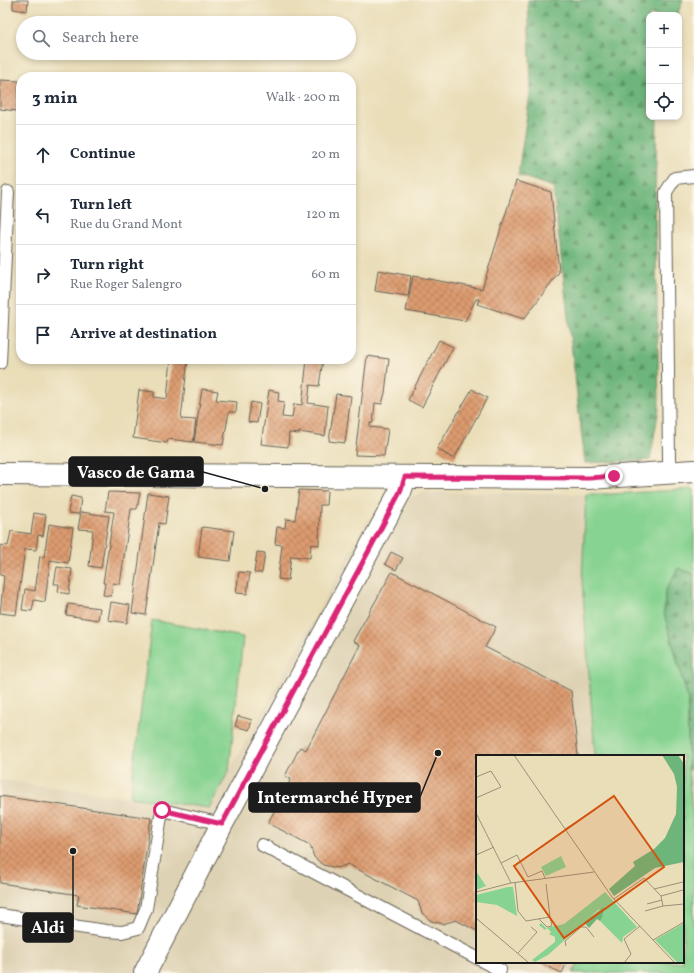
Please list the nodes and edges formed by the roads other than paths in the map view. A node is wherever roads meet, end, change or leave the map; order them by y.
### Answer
1 (694, 176) edge
2 (8, 192) dead end
3 (0, 363) edge
4 (694, 471) edge
5 (0, 474) edge
6 (672, 474) junction
7 (405, 477) junction
8 (222, 824) junction
9 (262, 845) dead end
10 (0, 915) edge
11 (476, 957) edge
12 (486, 963) edge
13 (502, 972) edge
14 (145, 973) edge

1 - 6 lane
2 - 3 lane
4 - 6 street
5 - 7 street
6 - 7 street
7 - 8 street
8 - 10 lane
8 - 14 street
9 - 11 lane
12 - 13 lane

